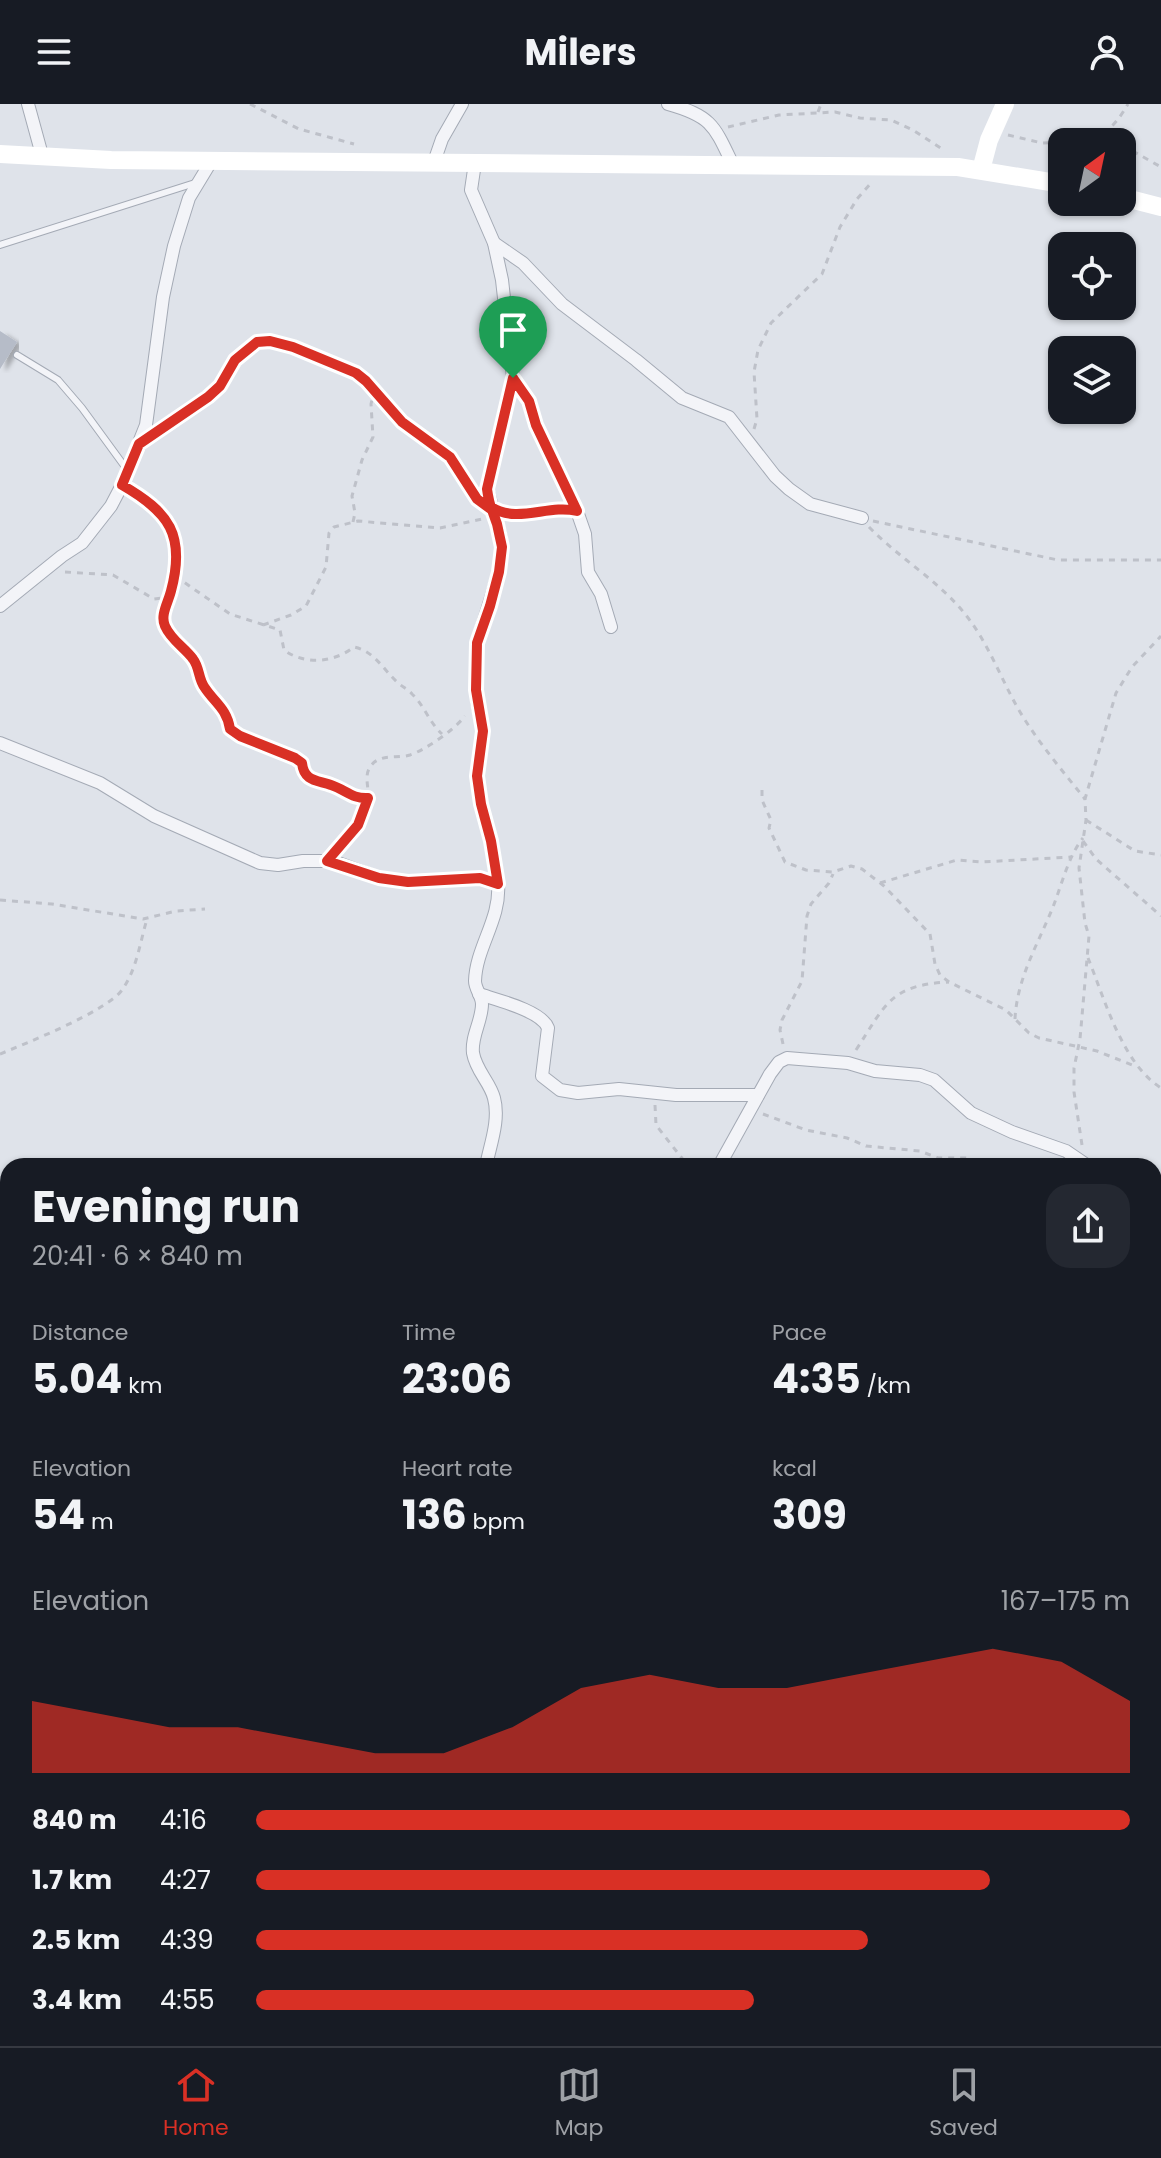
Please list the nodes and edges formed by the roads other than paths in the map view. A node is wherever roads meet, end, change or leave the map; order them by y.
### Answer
1 (28, 104) edge
2 (462, 104) edge
3 (668, 104) edge
4 (1005, 104) edge
5 (0, 154) edge
6 (42, 155) junction
7 (212, 160) junction
8 (434, 162) junction
9 (475, 163) junction
10 (732, 163) junction
11 (981, 170) junction
12 (198, 181) junction
13 (1048, 182) edge
14 (1136, 201) edge
15 (1161, 207) edge
16 (494, 243) junction
17 (0, 245) edge
18 (257, 342) road end
19 (17, 355) dead end
20 (513, 378) junction
21 (139, 444) junction
22 (128, 471) junction
23 (492, 511) junction
24 (577, 511) junction
25 (862, 518) road end
26 (0, 606) edge
27 (611, 627) dead end
28 (0, 743) edge
29 (498, 884) junction
30 (479, 994) junction
31 (756, 1099) junction
32 (488, 1158) edge
33 (723, 1158) edge
34 (1076, 1158) edge

1 - 6 street
2 - 8 street
3 - 10 street
4 - 11 street
5 - 6 street
6 - 7 street
7 - 8 street
7 - 12 street
8 - 9 street
9 - 10 street
9 - 16 street
10 - 11 street
11 - 13 street
12 - 17 lane
12 - 21 street
14 - 15 street
16 - 20 street
16 - 25 street
18 - 21 lane
19 - 22 lane
20 - 23 street
20 - 24 street
21 - 22 street
22 - 26 street
23 - 24 street
23 - 29 street
24 - 27 street
28 - 29 street
29 - 30 street
30 - 31 street
30 - 32 street
31 - 33 street
31 - 34 street

